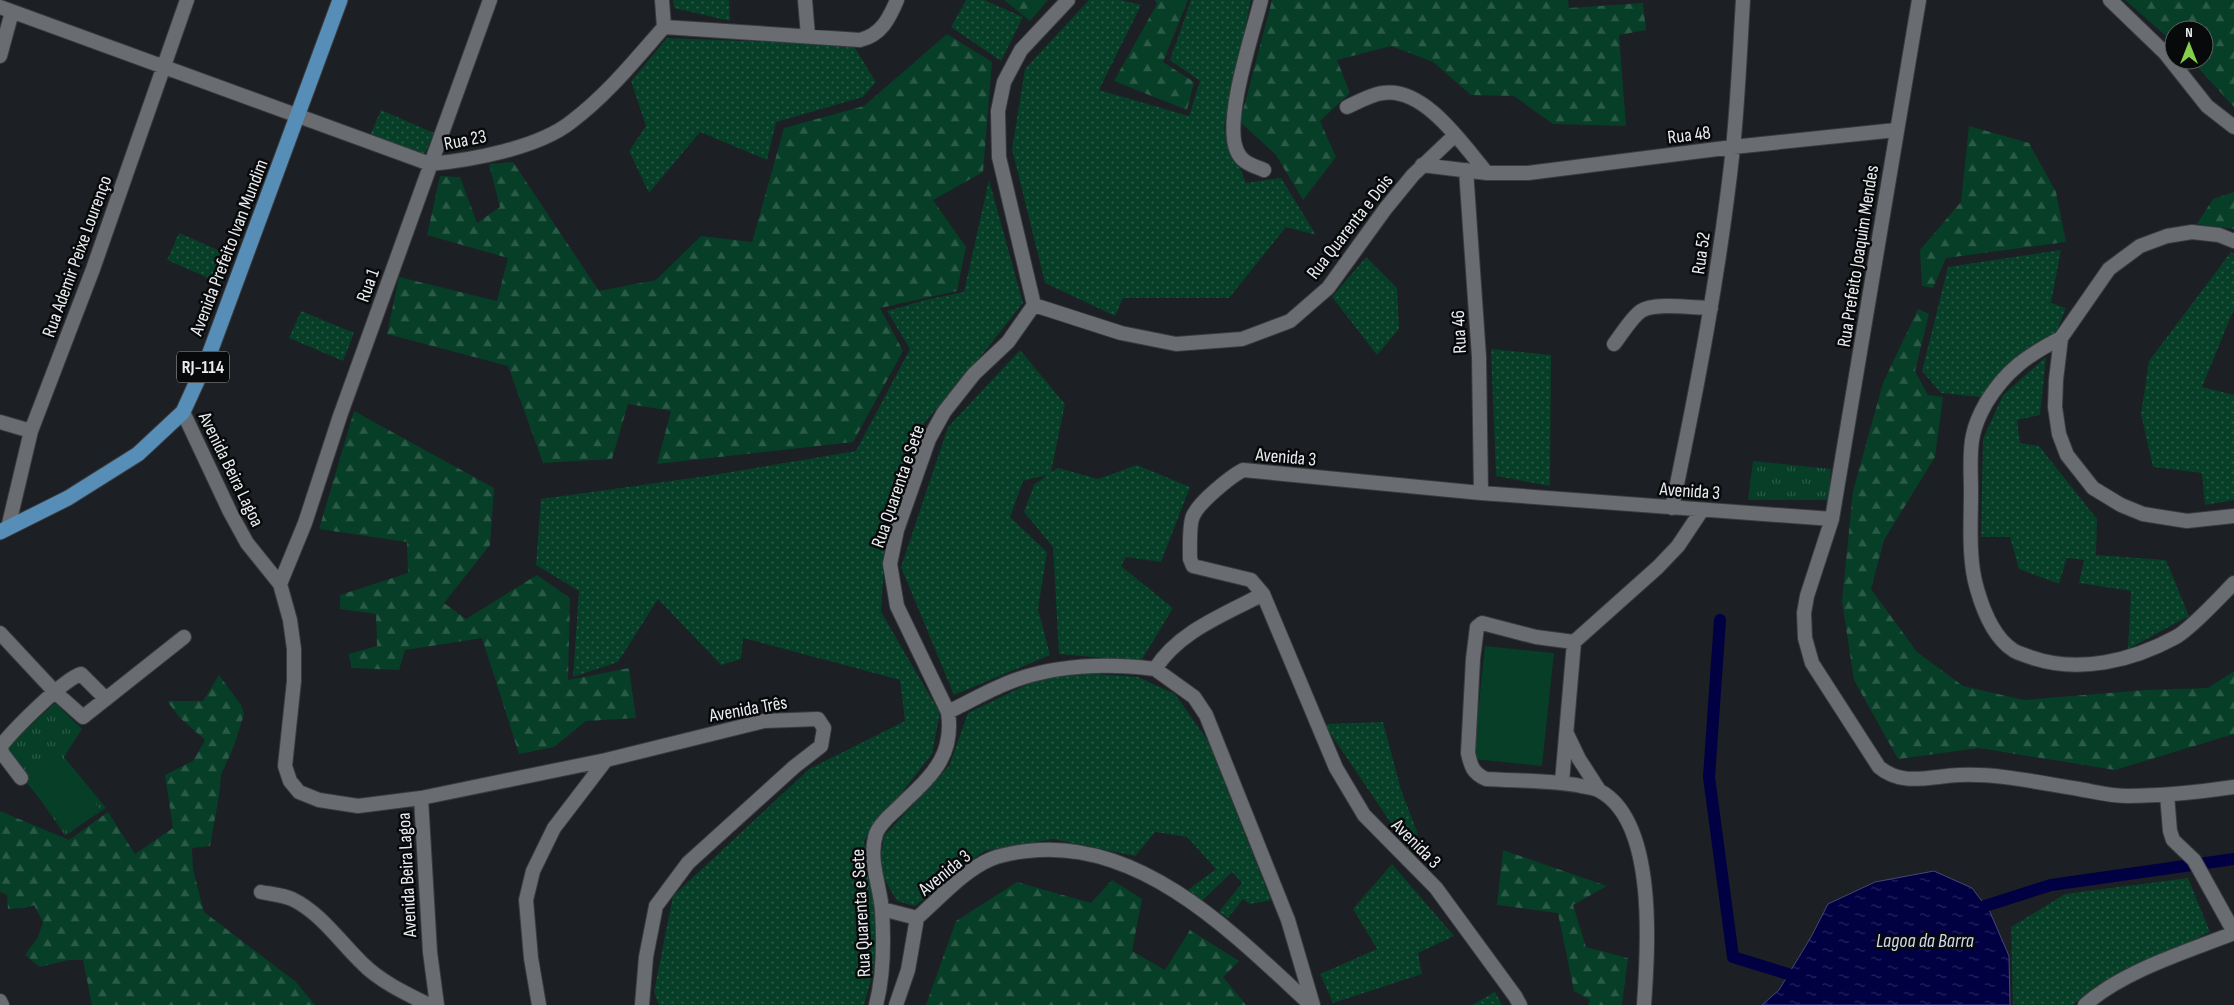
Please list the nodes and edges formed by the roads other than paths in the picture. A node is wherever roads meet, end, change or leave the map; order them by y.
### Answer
1 (187, 0) edge
2 (340, 0) edge
3 (490, 0) edge
4 (662, 0) edge
5 (805, 0) edge
6 (897, 0) edge
7 (1068, 0) edge
8 (1261, 0) edge
9 (1743, 0) edge
10 (1919, 0) edge
11 (2110, 0) edge
12 (6, 9) edge
13 (664, 27) junction
14 (808, 36) junction
15 (0, 56) edge
16 (163, 66) junction
17 (1347, 107) dead end
18 (299, 116) junction
19 (2234, 127) edge
20 (1896, 130) junction
21 (1455, 135) junction
22 (1733, 147) junction
23 (430, 164) junction
24 (1422, 165) junction
25 (1264, 170) dead end
26 (1466, 170) junction
27 (1487, 173) junction
28 (2234, 240) edge
29 (1034, 305) junction
30 (1711, 308) junction
31 (2062, 338) junction
32 (1614, 344) dead end
33 (183, 412) junction
34 (0, 422) edge
35 (31, 430) junction
36 (1482, 493) junction
37 (1672, 508) junction
38 (1702, 510) junction
39 (2234, 516) edge
40 (1832, 519) junction
41 (4, 530) edge
42 (2234, 583) edge
43 (280, 584) junction
44 (1263, 594) junction
45 (0, 633) edge
46 (184, 637) dead end
47 (1574, 642) junction
48 (1155, 669) junction
49 (55, 692) junction
50 (106, 700) junction
51 (948, 712) junction
52 (1567, 733) junction
53 (606, 760) junction
54 (21, 778) dead end
55 (1562, 782) junction
56 (2234, 787) edge
57 (1599, 790) junction
58 (2167, 795) junction
59 (420, 798) junction
60 (261, 892) dead end
61 (882, 909) junction
62 (917, 918) junction
63 (2234, 932) edge
64 (0, 1001) edge
65 (2, 1005) edge
66 (429, 1005) edge
67 (437, 1005) edge
68 (540, 1005) edge
69 (642, 1005) edge
70 (876, 1005) edge
71 (896, 1005) edge
72 (1312, 1005) edge
73 (1520, 1005) edge
74 (1644, 1005) edge
75 (2085, 1005) edge

1 - 16 street, Rua Ademir Peixe Lourenço
2 - 18 main road, Avenida Prefeito Ivan Mundim / RJ-114
3 - 23 street, Rua 1
4 - 13 street
5 - 14 street
6 - 14 street
7 - 29 street
8 - 25 street
9 - 22 street, Rua 52
10 - 20 street, Rua Prefeito Joaquim Mendes
11 - 19 street
12 - 15 street
12 - 16 street, Rua 23
13 - 14 street
13 - 23 street, Rua 23
16 - 18 street, Rua 23
16 - 35 street, Rua Ademir Peixe Lourenço
17 - 21 street
18 - 23 street, Rua 23
18 - 33 main road, Avenida Prefeito Ivan Mundim / RJ-114
20 - 22 street, Rua 48
20 - 40 street, Rua Prefeito Joaquim Mendes
21 - 24 street, Rua Quarenta e Dois
21 - 27 street
22 - 27 street, Rua 48
22 - 30 street, Rua 52
23 - 43 street, Rua 1
24 - 26 street, Rua 48
24 - 29 street, Rua Quarenta e Dois
26 - 27 street, Rua 48
26 - 36 street, Rua 46
28 - 31 street
29 - 51 street, Rua Quarenta e Sete
30 - 32 street
30 - 37 street, Rua 52
31 - 39 street
31 - 42 street
33 - 41 main road, Avenida Prefeito Ivan Mundim / RJ-114
33 - 43 street, Avenida Beira Lagoa
34 - 35 street
35 - 41 street, Rua Ademir Peixe Lourenço
36 - 37 street, Avenida 3
36 - 44 street, Avenida 3
37 - 38 street, Avenida 3
38 - 40 street, Avenida 3
38 - 47 street
40 - 58 street, Rua Prefeito Joaquim Mendes
43 - 59 street, Avenida Beira Lagoa
44 - 48 street
44 - 73 street, Avenida 3
45 - 49 street
46 - 50 street
47 - 52 street
47 - 55 street
48 - 51 street
48 - 72 street
49 - 50 street
49 - 50 street
49 - 54 street
51 - 61 street, Rua Quarenta e Sete
52 - 55 street
52 - 57 street
53 - 59 street, Avenida Três
53 - 68 street
53 - 69 street, Avenida Três
55 - 57 street
56 - 58 street, Rua Prefeito Joaquim Mendes
57 - 74 street
58 - 63 street
59 - 67 street, Avenida Beira Lagoa
60 - 66 street
61 - 62 street, Avenida 3
61 - 70 street, Rua Quarenta e Sete
62 - 71 street
62 - 72 street, Avenida 3
63 - 75 street
64 - 65 street

